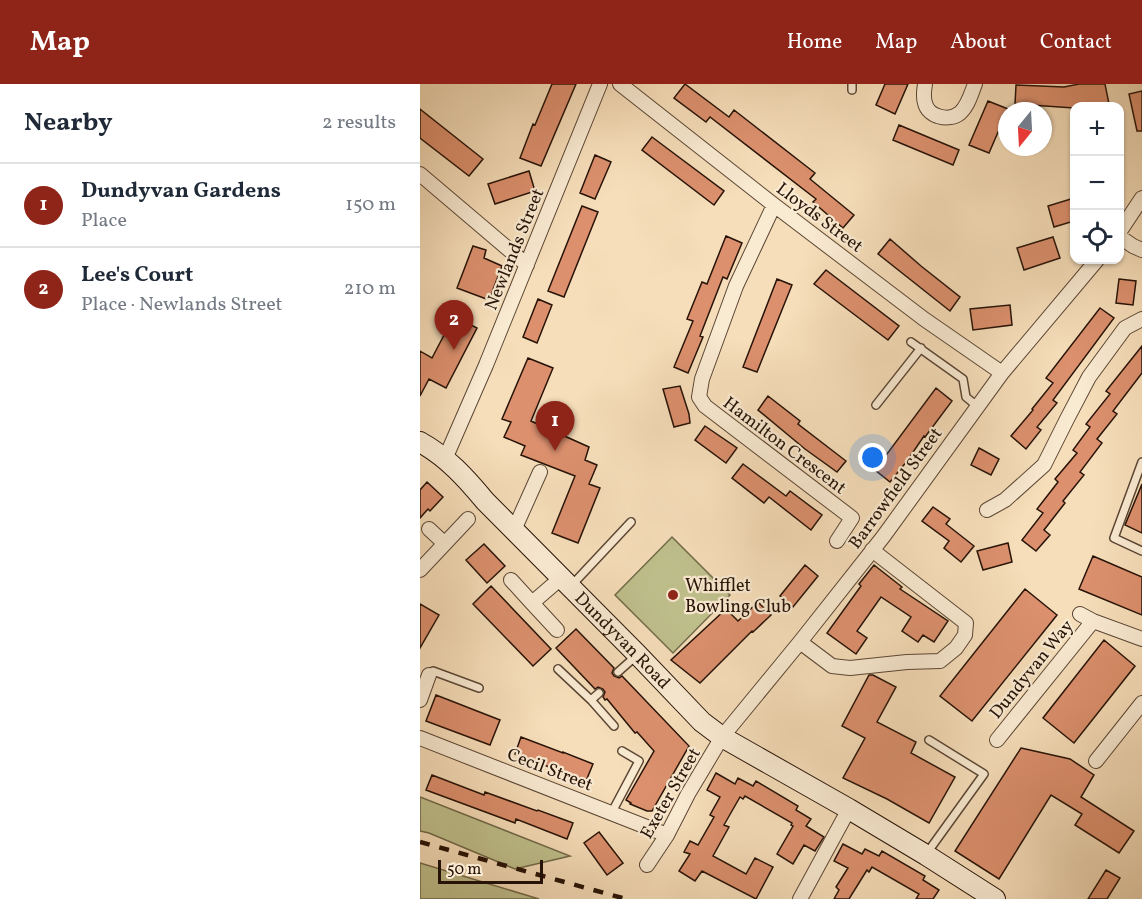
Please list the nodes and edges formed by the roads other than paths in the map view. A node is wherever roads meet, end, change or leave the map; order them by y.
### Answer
1 (600, 84) edge
2 (620, 84) edge
3 (925, 84) edge
4 (975, 84) edge
5 (420, 174) edge
6 (1142, 198) edge
7 (774, 205) junction
8 (1124, 224) edge
9 (1124, 240) edge
10 (1142, 250) edge
11 (1094, 264) edge
12 (527, 265) junction
13 (1142, 319) edge
14 (911, 342) dead end
15 (921, 348) junction
16 (1002, 373) junction
17 (876, 405) dead end
18 (977, 406) junction
19 (420, 442) edge
20 (445, 459) junction
21 (1142, 462) edge
22 (540, 472) dead end
23 (987, 510) dead end
24 (468, 519) dead end
25 (631, 522) dead end
26 (429, 529) dead end
27 (514, 530) junction
28 (837, 541) dead end
29 (444, 543) junction
30 (872, 550) junction
31 (1142, 551) edge
32 (420, 570) edge
33 (511, 580) dead end
34 (565, 583) junction
35 (532, 603) junction
36 (1080, 614) dead end
37 (1093, 621) junction
38 (557, 630) dead end
39 (1142, 639) edge
40 (800, 642) junction
41 (637, 654) junction
42 (558, 669) dead end
43 (618, 672) dead end
44 (429, 675) joint
45 (479, 688) dead end
46 (599, 693) dead end
47 (420, 700) edge
48 (591, 700) junction
49 (1142, 702) edge
50 (614, 726) dead end
51 (420, 738) edge
52 (722, 738) junction
53 (929, 740) dead end
54 (997, 740) dead end
55 (622, 752) dead end
56 (1096, 760) dead end
57 (849, 809) junction
58 (612, 812) junction
59 (667, 835) junction
60 (926, 855) junction
61 (647, 865) dead end
62 (972, 893) edge
63 (800, 899) edge
64 (995, 899) edge

1 - 12 street, Newlands Street
2 - 7 street, Lloyds Street
3 - 4 street
5 - 12 street
6 - 8 street
7 - 16 street, Lloyds Street
7 - 28 street, Hamilton Crescent
9 - 10 street
11 - 16 street, Barrowfield Street
12 - 20 street, Newlands Street
13 - 23 street
14 - 15 lane
15 - 17 lane
15 - 18 lane
16 - 18 street, Barrowfield Street
18 - 30 street, Barrowfield Street
19 - 20 main road, Dundyvan Road
20 - 27 main road, Dundyvan Road
21 - 31 lane
22 - 27 street
24 - 29 street
25 - 34 lane
26 - 29 street
27 - 34 main road, Dundyvan Road
29 - 32 street
30 - 40 street, Barrowfield Street
30 - 40 street
33 - 35 street
34 - 35 street
34 - 41 main road, Dundyvan Road
35 - 38 street
36 - 37 street, Dundyvan Way
37 - 39 street, Dundyvan Way
37 - 54 street, Dundyvan Way
40 - 52 street, Barrowfield Street
41 - 43 lane
41 - 52 main road, Dundyvan Road
42 - 48 lane
44 - 45 lane
44 - 47 street
46 - 48 lane
48 - 50 lane
49 - 56 street
51 - 58 street, Cecil Street
52 - 57 main road, Dundyvan Road
52 - 59 street, Exeter Street
53 - 60 lane
55 - 58 lane
57 - 60 main road, Dundyvan Road
57 - 63 street
58 - 59 street, Cecil Street
59 - 61 street, Exeter Street
60 - 62 main road, Dundyvan Road
62 - 64 main road, Dundyvan Road

